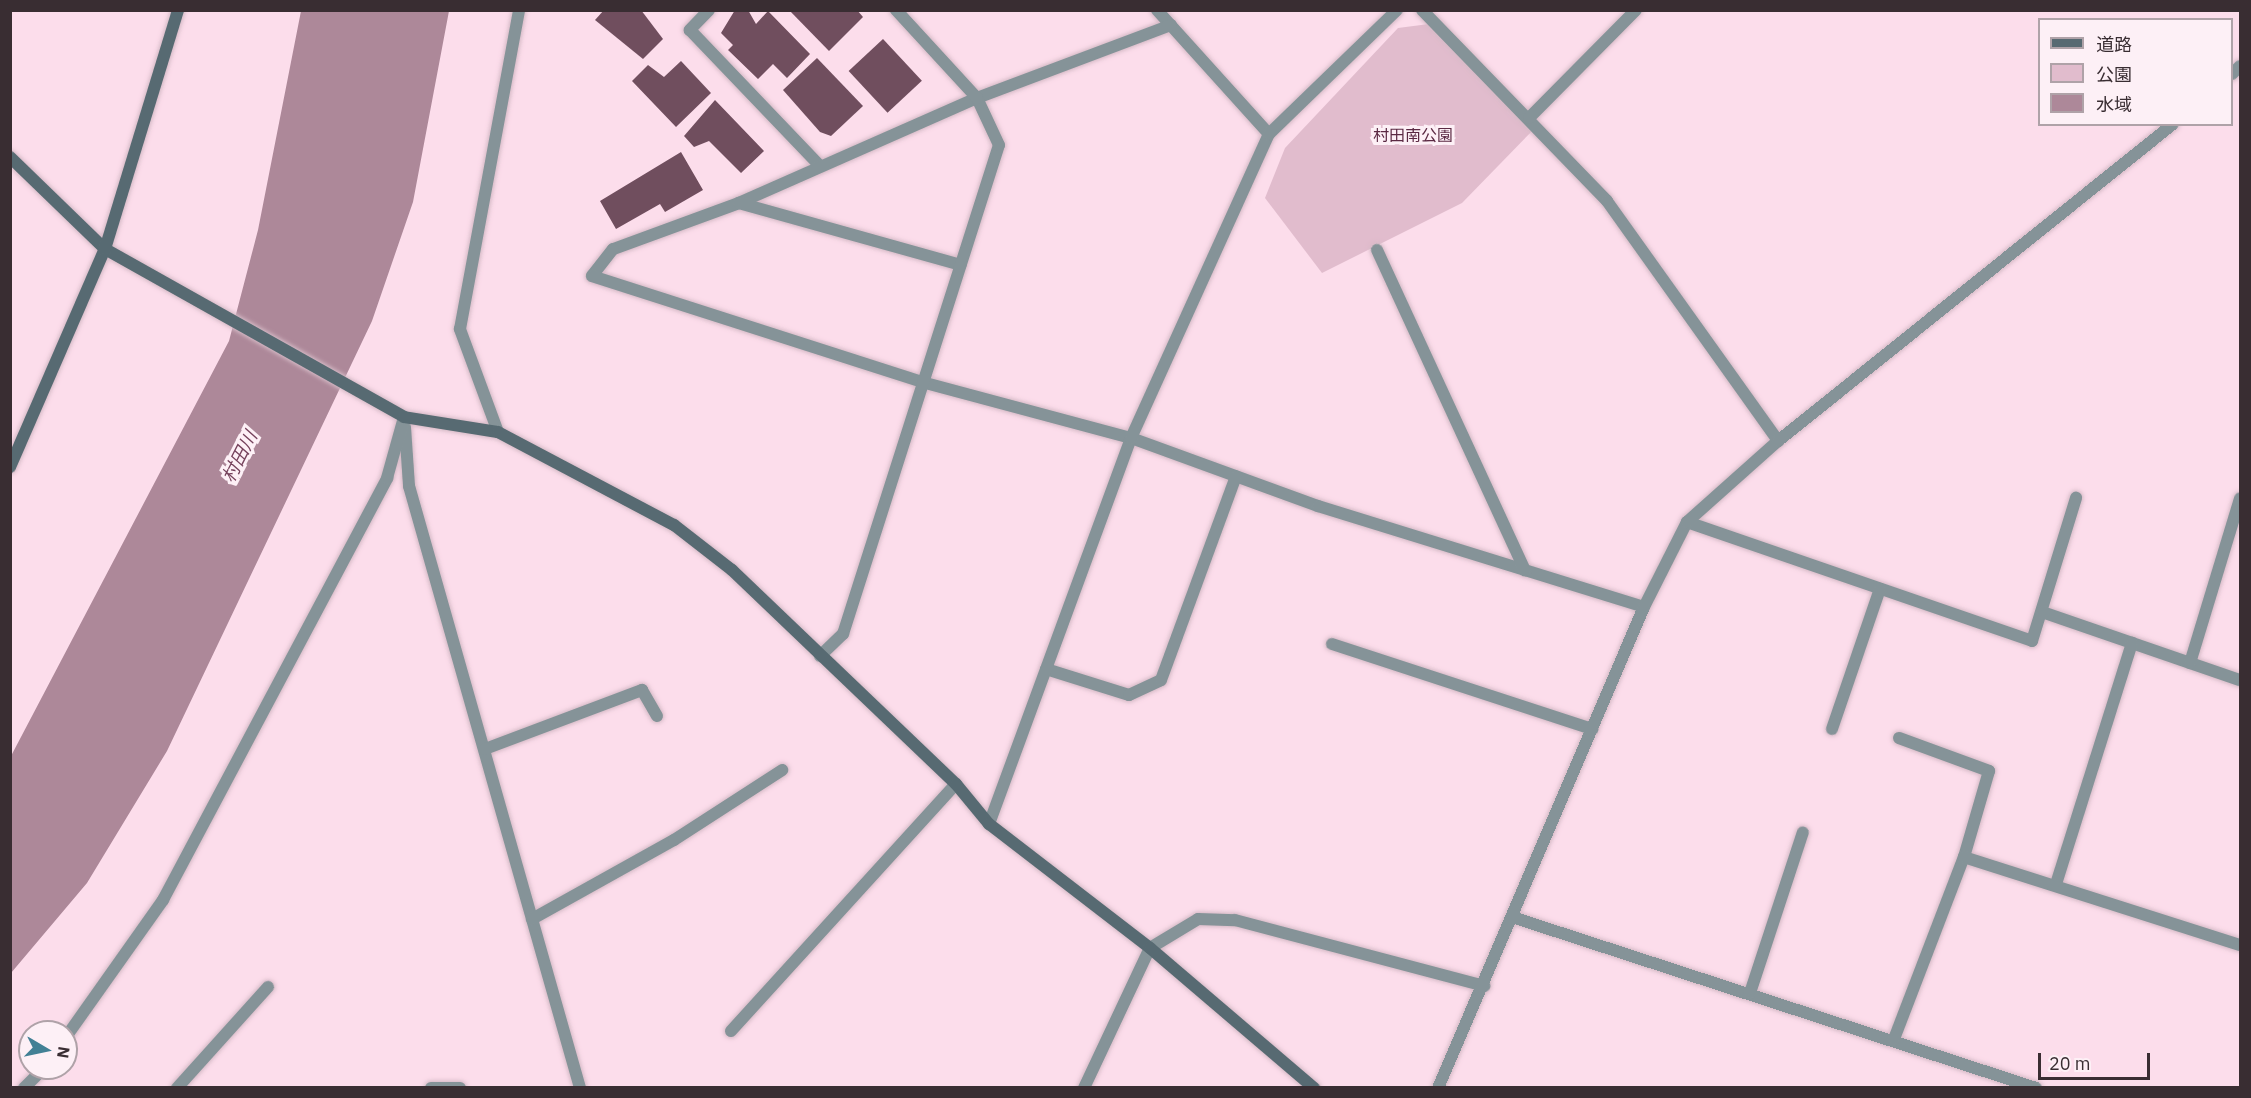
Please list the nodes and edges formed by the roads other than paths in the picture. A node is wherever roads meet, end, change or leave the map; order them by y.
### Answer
1 (178, 10) edge
2 (519, 10) edge
3 (709, 10) edge
4 (896, 10) edge
5 (1157, 10) edge
6 (1397, 10) edge
7 (1422, 10) edge
8 (1636, 10) edge
9 (1171, 25) junction
10 (977, 98) junction
11 (1529, 118) junction
12 (2171, 126) edge
13 (1269, 134) junction
14 (10, 157) edge
15 (819, 165) junction
16 (739, 202) junction
17 (105, 249) junction
18 (1377, 250) dead end
19 (961, 265) junction
20 (922, 382) junction
21 (404, 417) junction
22 (498, 432) junction
23 (1131, 438) junction
24 (1778, 441) junction
25 (10, 467) edge
26 (1236, 476) junction
27 (2076, 498) dead end
28 (2241, 498) edge
29 (1687, 522) junction
30 (1525, 570) junction
31 (1880, 589) junction
32 (1644, 607) junction
33 (2042, 612) junction
34 (2132, 643) junction
35 (1332, 644) dead end
36 (820, 656) junction
37 (2190, 663) junction
38 (1046, 669) junction
39 (2241, 680) edge
40 (657, 716) dead end
41 (1592, 729) junction
42 (1832, 729) dead end
43 (1899, 738) dead end
44 (485, 749) junction
45 (782, 770) dead end
46 (956, 784) junction
47 (989, 824) junction
48 (1803, 832) dead end
49 (1964, 857) junction
50 (2056, 884) junction
51 (1512, 917) junction
52 (532, 919) junction
53 (2241, 945) edge
54 (1150, 948) junction
55 (1484, 986) junction
56 (268, 987) dead end
57 (1750, 993) junction
58 (77, 1020) edge
59 (731, 1030) dead end
60 (1894, 1039) junction
61 (177, 1088) edge
62 (431, 1088) edge
63 (460, 1088) edge
64 (580, 1088) edge
65 (1084, 1088) edge
66 (1314, 1088) edge
67 (1438, 1088) edge
68 (2036, 1088) edge

1 - 17 street
2 - 22 street
3 - 15 street
4 - 10 street
5 - 9 street
6 - 13 street
7 - 11 street
8 - 11 street
9 - 10 street
9 - 13 street
10 - 15 street
10 - 19 street
11 - 24 street
12 - 24 street
13 - 23 street
14 - 17 street
15 - 16 street
16 - 19 street
16 - 20 street
17 - 21 street
17 - 25 street
18 - 30 street
19 - 20 street
20 - 23 street
20 - 36 street
21 - 22 street
21 - 44 street
21 - 58 street
22 - 36 street
23 - 26 street
23 - 38 street
24 - 29 street
26 - 30 street
26 - 38 street
27 - 33 street
28 - 37 street
29 - 31 street
29 - 32 street
30 - 32 street
31 - 33 street
31 - 42 street
32 - 41 street
33 - 34 street
34 - 37 street
34 - 50 street
35 - 41 street
36 - 46 street
37 - 39 street
38 - 47 street
40 - 44 street
41 - 51 street
43 - 49 street
44 - 52 street
45 - 52 street
46 - 47 street
46 - 59 street
47 - 54 street
48 - 57 street
49 - 50 street
49 - 60 street
50 - 53 street
51 - 55 street
51 - 57 street
52 - 64 street
54 - 55 street
54 - 65 street
54 - 66 street
55 - 67 street
56 - 61 street
57 - 60 street
60 - 68 street
62 - 63 street

